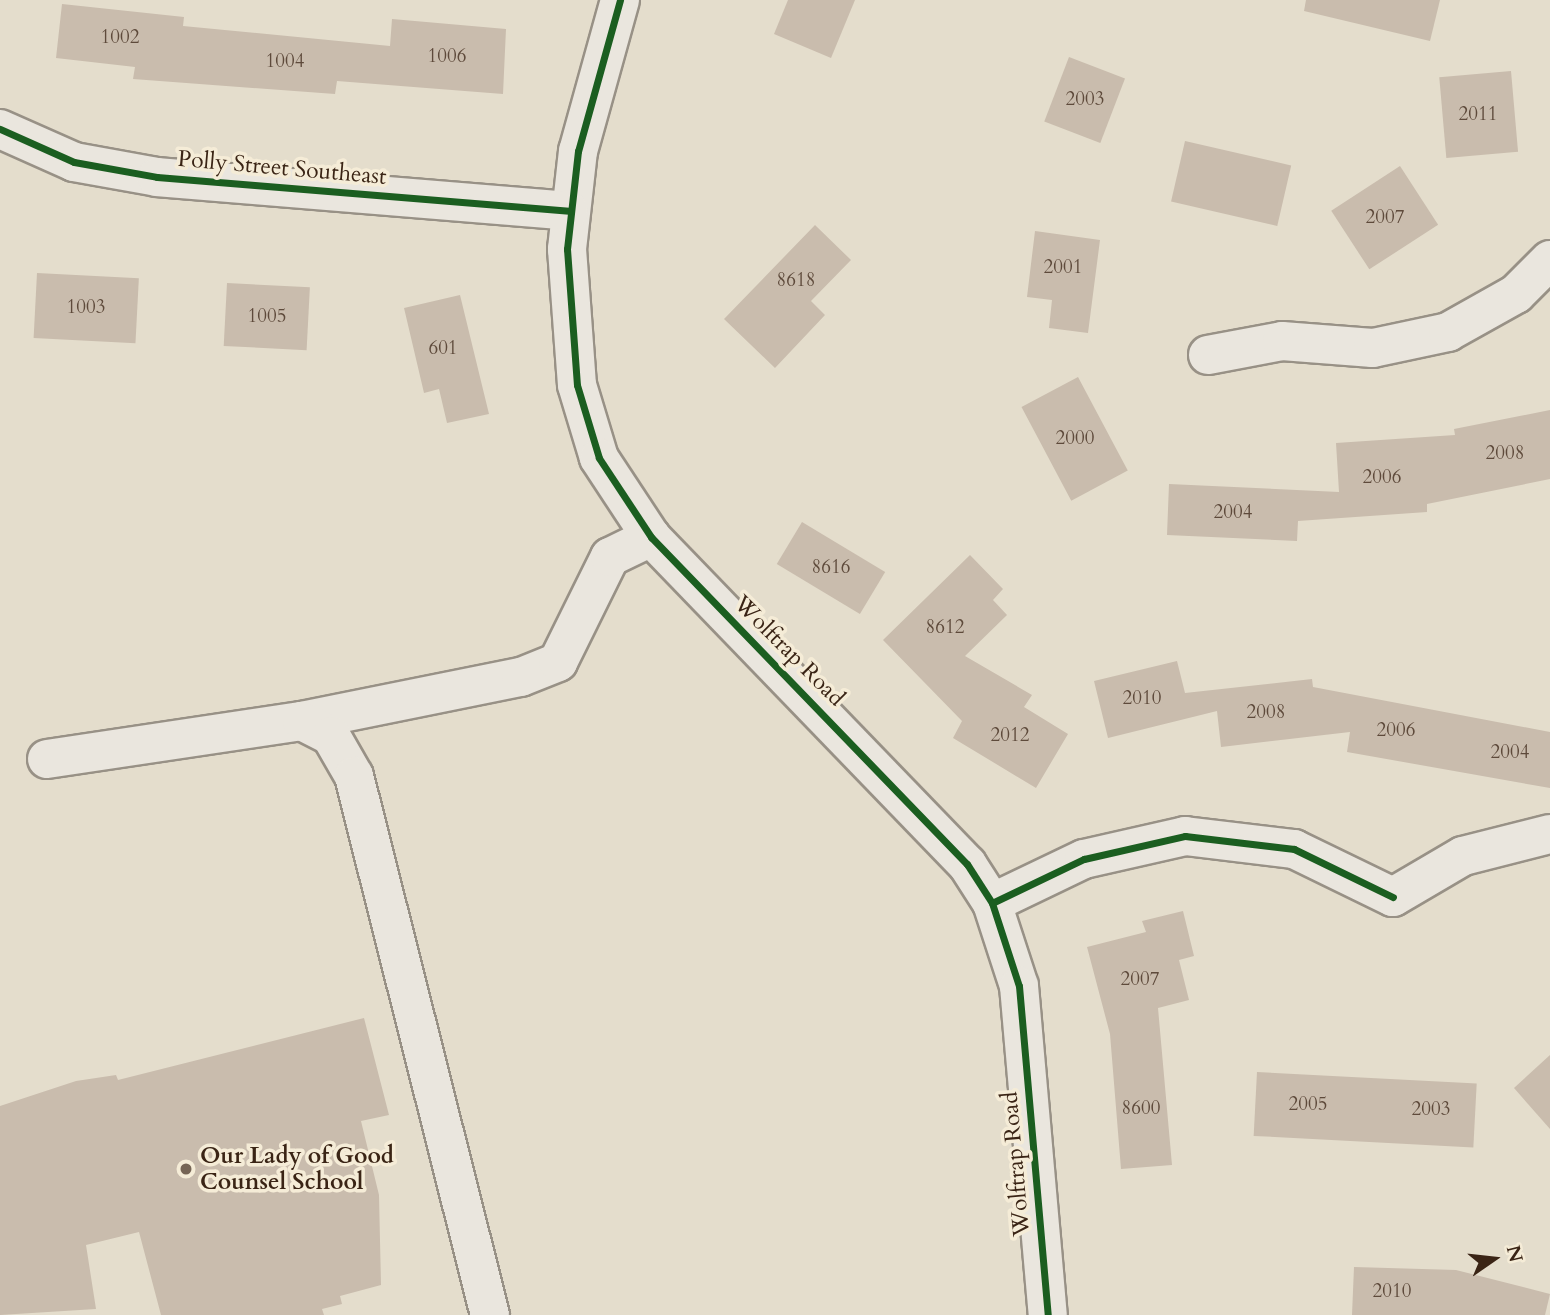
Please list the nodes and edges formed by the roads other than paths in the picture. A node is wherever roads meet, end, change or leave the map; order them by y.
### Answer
1 (620, 0) edge
2 (0, 129) edge
3 (569, 211) junction
4 (1550, 260) edge
5 (1208, 355) dead end
6 (651, 537) junction
7 (302, 722) junction
8 (47, 759) dead end
9 (1550, 834) edge
10 (992, 903) junction
11 (490, 1315) edge
12 (1048, 1315) edge

1 - 3 street, Wolftrap Road
2 - 3 street, Polly Street Southeast
3 - 6 street, Wolftrap Road
4 - 5 street
6 - 7 street
6 - 10 street, Wolftrap Road
7 - 8 street
7 - 11 street
9 - 10 street
10 - 12 street, Wolftrap Road

